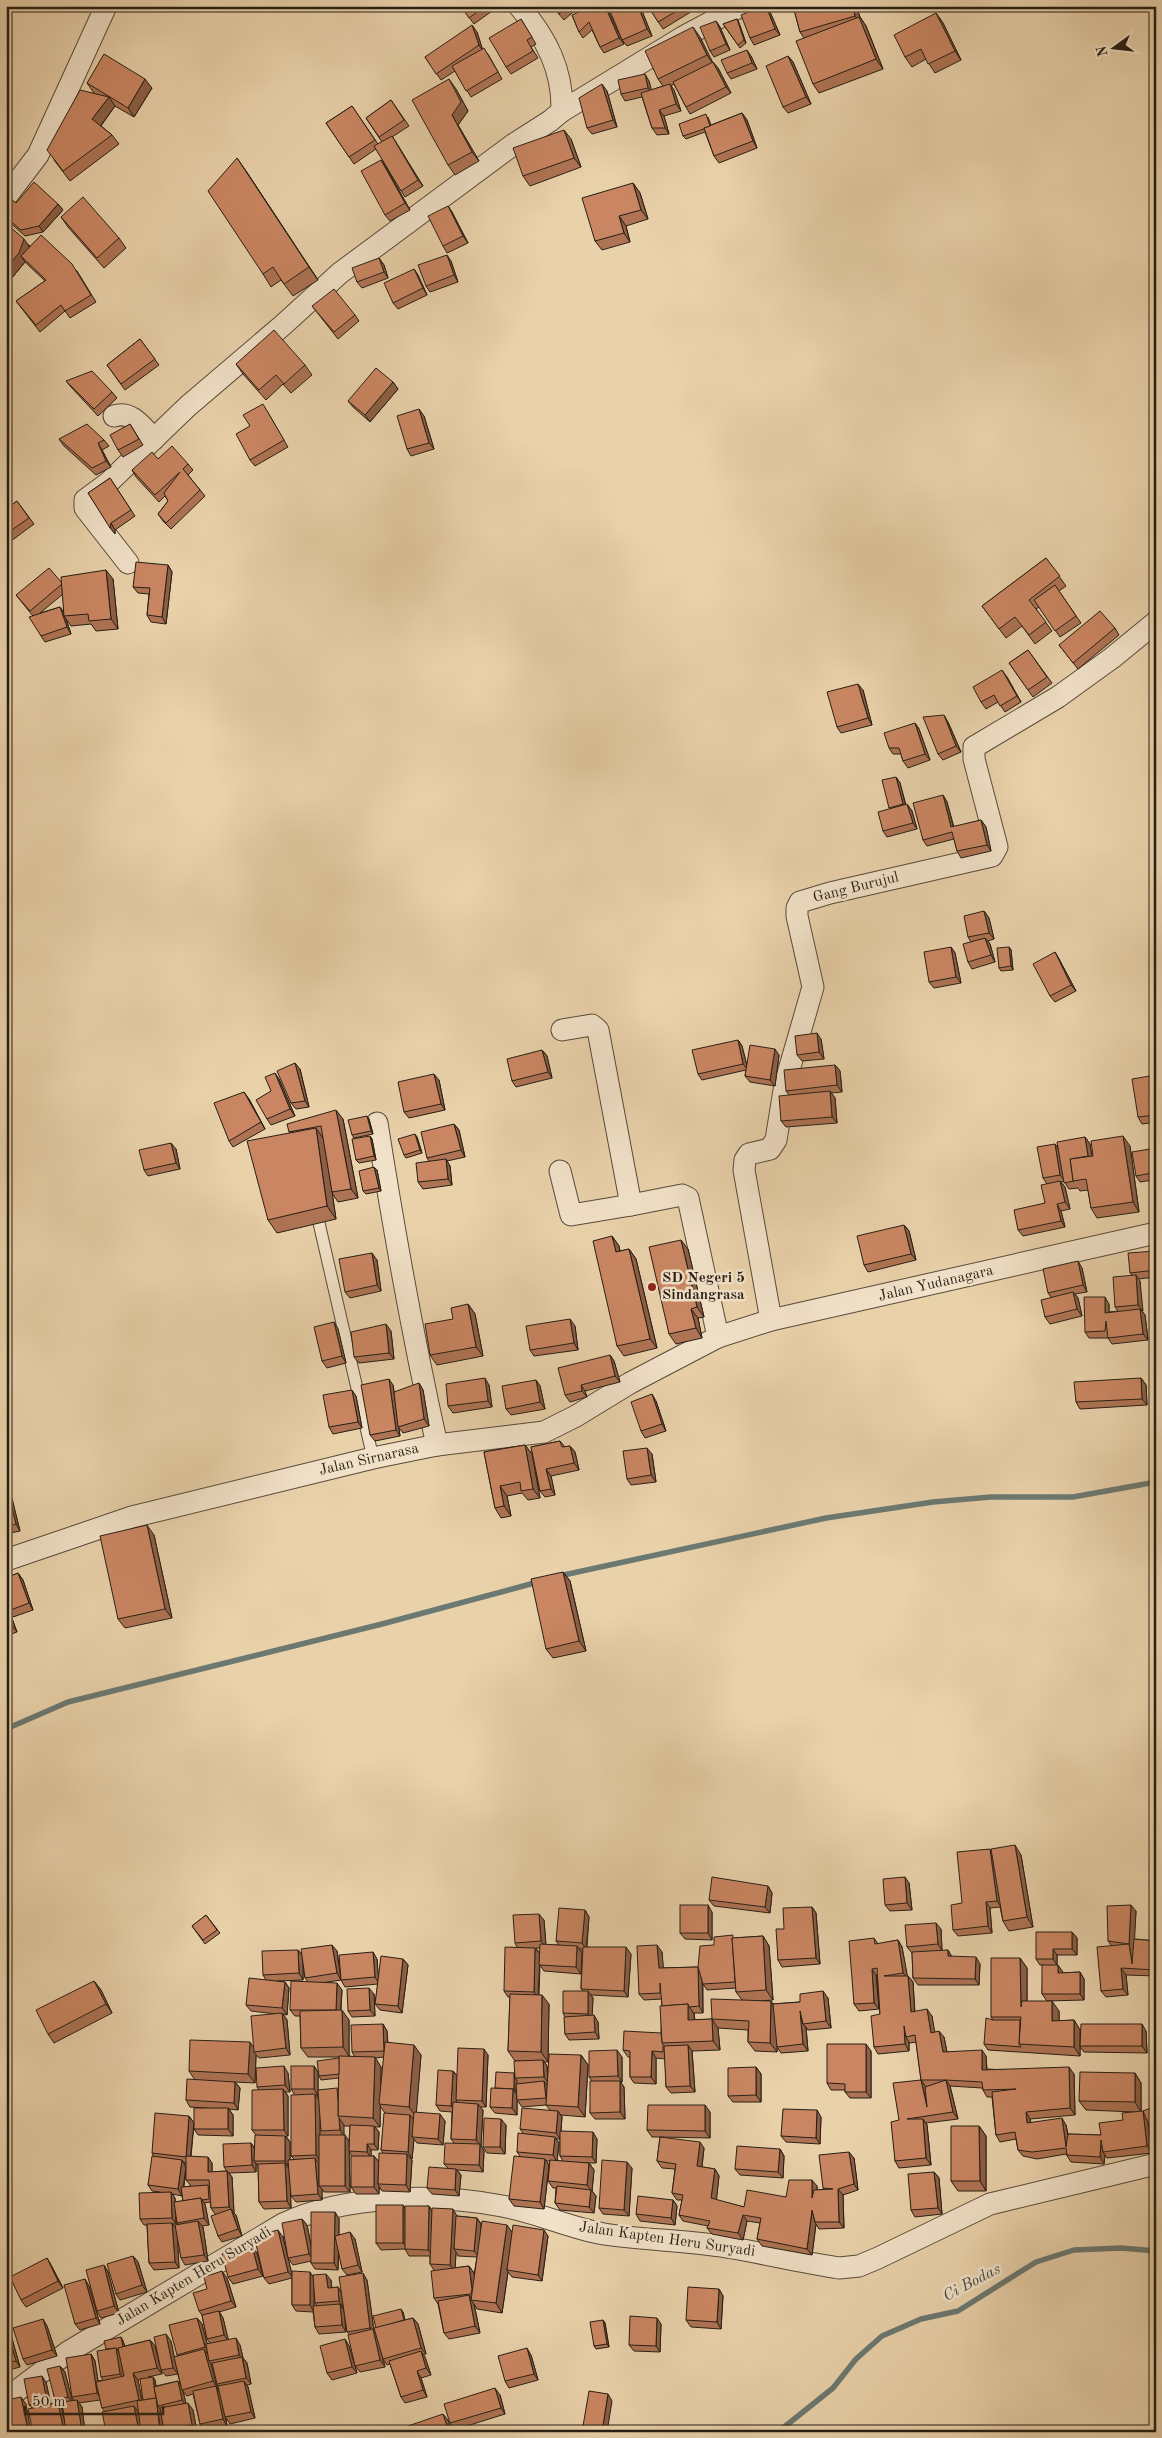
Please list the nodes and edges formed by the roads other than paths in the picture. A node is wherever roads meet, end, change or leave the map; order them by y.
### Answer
1 (106, 6) edge
2 (519, 6) edge
3 (741, 6) edge
4 (562, 111) junction
5 (6, 198) edge
6 (114, 416) dead end
7 (154, 440) junction
8 (128, 563) dead end
9 (1156, 622) edge
10 (562, 1030) dead end
11 (377, 1123) dead end
12 (560, 1171) dead end
13 (631, 1205) junction
14 (320, 1223) edge
15 (1156, 1233) edge
16 (771, 1320) junction
17 (718, 1337) junction
18 (437, 1445) junction
19 (373, 1458) junction
20 (6, 1560) edge
21 (1156, 2164) edge
22 (6, 2400) edge

1 - 5 street
2 - 4 street
3 - 4 street
4 - 7 street
6 - 7 street
7 - 8 street
9 - 16 street, Gang Burujul
10 - 13 street
11 - 18 street
12 - 13 street
13 - 17 street
14 - 19 lane
15 - 16 street, Jalan Yudanagara
16 - 17 street, Jalan Yudanagara
17 - 18 street, Jalan Sirnarasa
18 - 19 street, Jalan Sirnarasa
19 - 20 street, Jalan Sirnarasa
21 - 22 street, Jalan Kapten Heru Suryadi

